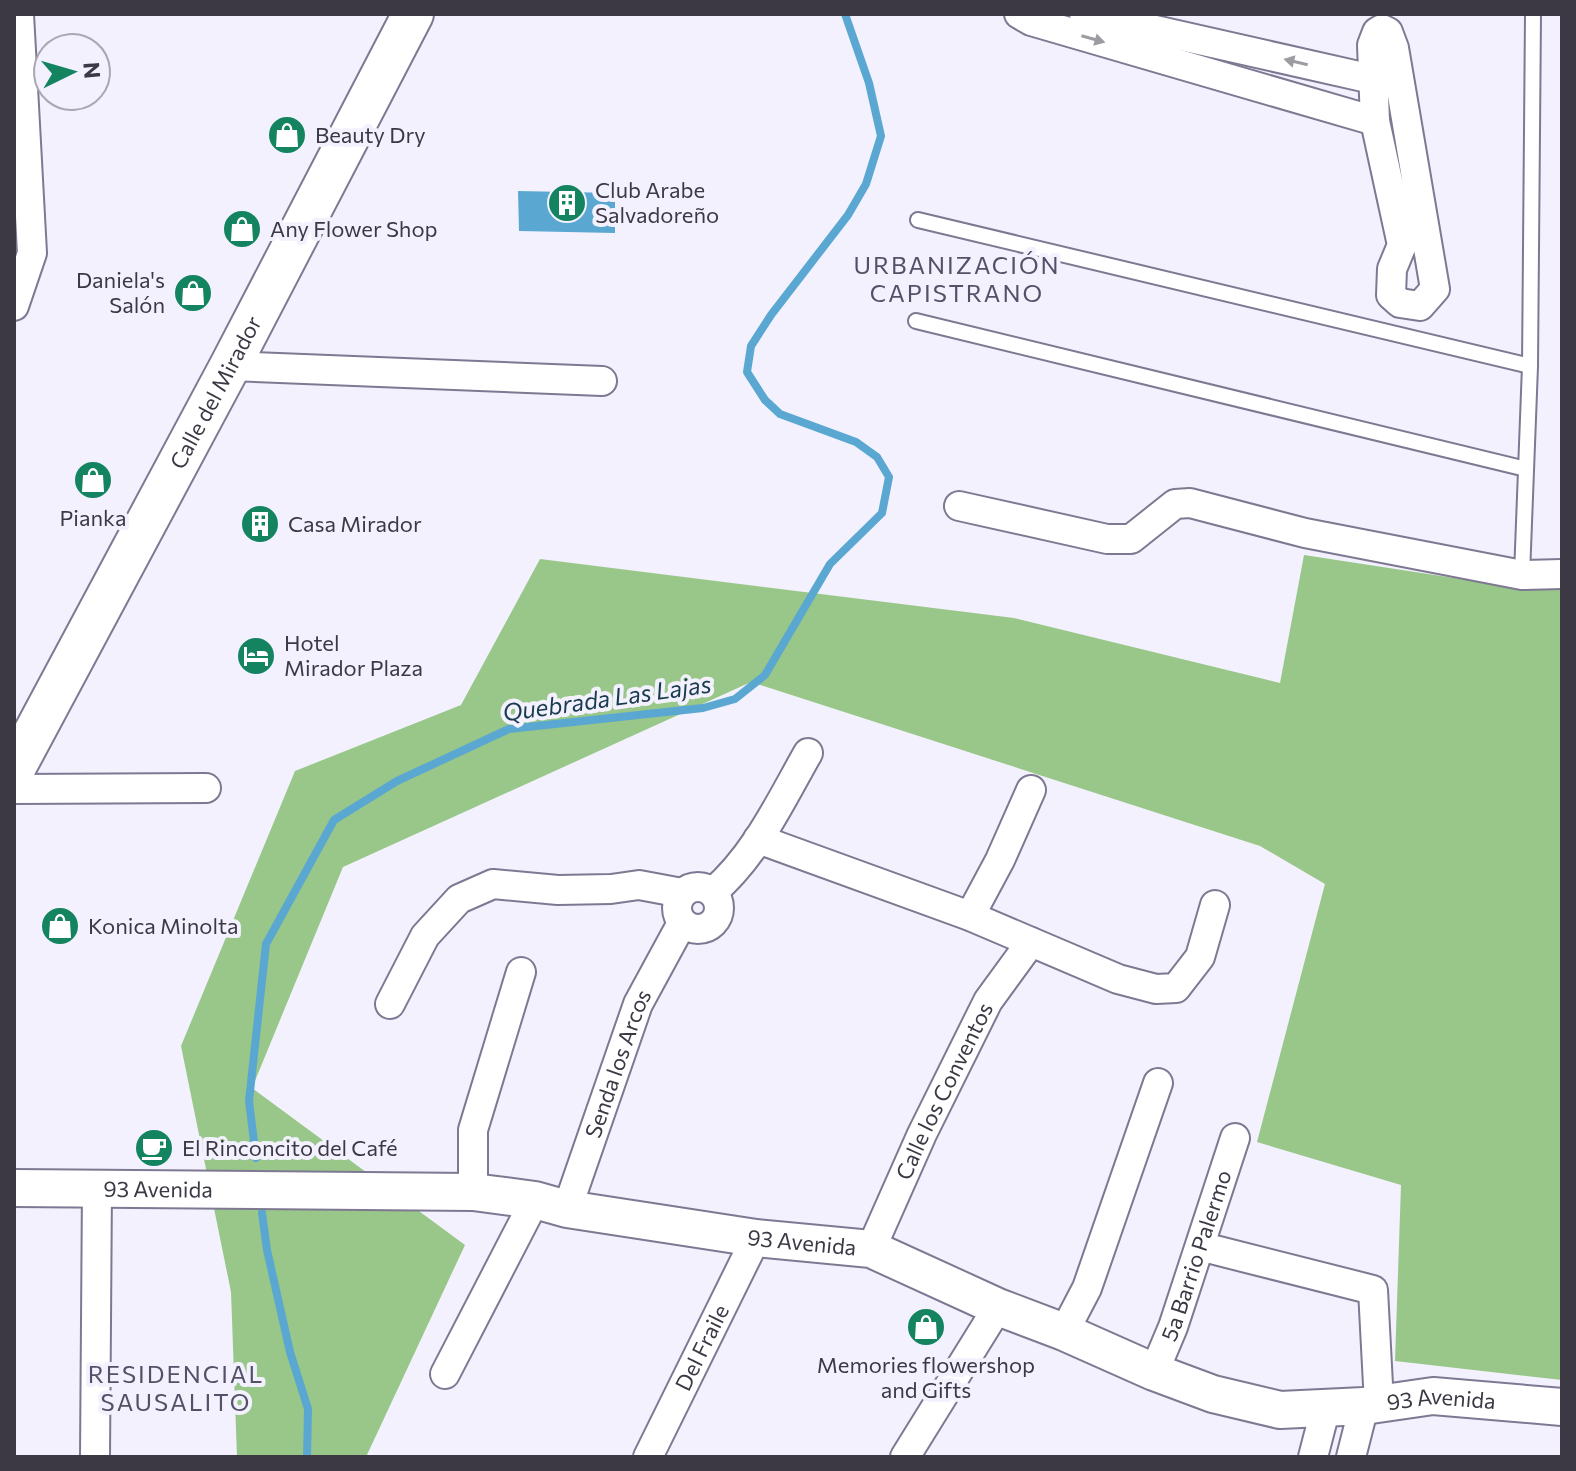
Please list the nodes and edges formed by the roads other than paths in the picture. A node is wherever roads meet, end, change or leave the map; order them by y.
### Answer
1 (19, 14) edge
2 (396, 14) edge
3 (413, 14) edge
4 (1019, 14) edge
5 (1084, 14) edge
6 (1533, 14) edge
7 (1372, 79) junction
8 (1375, 121) junction
9 (918, 220) dead end
10 (23, 253) edge
11 (14, 306) edge
12 (916, 321) dead end
13 (230, 366) junction
14 (1530, 366) junction
15 (602, 381) dead end
16 (1526, 469) junction
17 (959, 506) dead end
18 (1562, 574) edge
19 (1522, 575) junction
20 (14, 733) edge
21 (808, 753) dead end
22 (14, 770) edge
23 (206, 788) dead end
24 (14, 789) edge
25 (1031, 790) dead end
26 (758, 839) junction
27 (713, 892) junction
28 (682, 893) junction
29 (1215, 905) dead end
30 (970, 916) junction
31 (682, 923) junction
32 (1031, 942) junction
33 (521, 972) dead end
34 (390, 1004) dead end
35 (1158, 1083) dead end
36 (1235, 1138) dead end
37 (97, 1187) junction
38 (14, 1188) edge
39 (473, 1192) junction
40 (551, 1205) junction
41 (756, 1238) junction
42 (871, 1249) junction
43 (1215, 1250) dead end
44 (998, 1307) junction
45 (1064, 1332) junction
46 (1154, 1372) junction
47 (445, 1374) dead end
48 (1372, 1405) junction
49 (1326, 1407) junction
50 (1562, 1407) edge
51 (95, 1457) edge
52 (648, 1457) edge
53 (905, 1457) edge
54 (1313, 1457) edge
55 (1351, 1457) edge

1 - 10 street
2 - 20 main road, Calle del Mirador
3 - 13 main road, Calle del Mirador
4 -> 8 street
7 -> 5 street
6 - 14 lane
7 - 8 street
7 - 8 street
9 - 14 lane
10 - 11 street
12 - 16 lane
13 - 15 street
13 - 22 main road, Calle del Mirador
14 - 16 lane
16 - 19 lane
17 - 19 street
18 - 19 street
21 - 26 street
23 - 24 street
25 - 30 street
26 - 27 street
26 - 30 street
27 - 28 street
27 - 31 street
28 - 31 street
28 - 34 street
29 - 32 street
30 - 32 street
31 - 40 street, Senda los Arcos
32 - 42 street, Calle los Conventos
33 - 39 street
35 - 45 street
36 - 46 street, 5a Barrio Palermo
37 - 38 street, 93 Avenida
37 - 39 street, 93 Avenida
37 - 51 street
39 - 40 street, 93 Avenida
40 - 41 street, 93 Avenida
40 - 47 street, Senda los Arcos
41 - 42 street, 93 Avenida
41 - 52 street, Del Fraile
42 - 44 street, 93 Avenida
43 - 48 street
44 - 45 street, 93 Avenida
44 - 53 street
45 - 46 street, 93 Avenida
46 - 49 street, 93 Avenida
48 - 49 street, 93 Avenida
48 - 50 street, 93 Avenida
48 - 55 street
49 - 54 street

